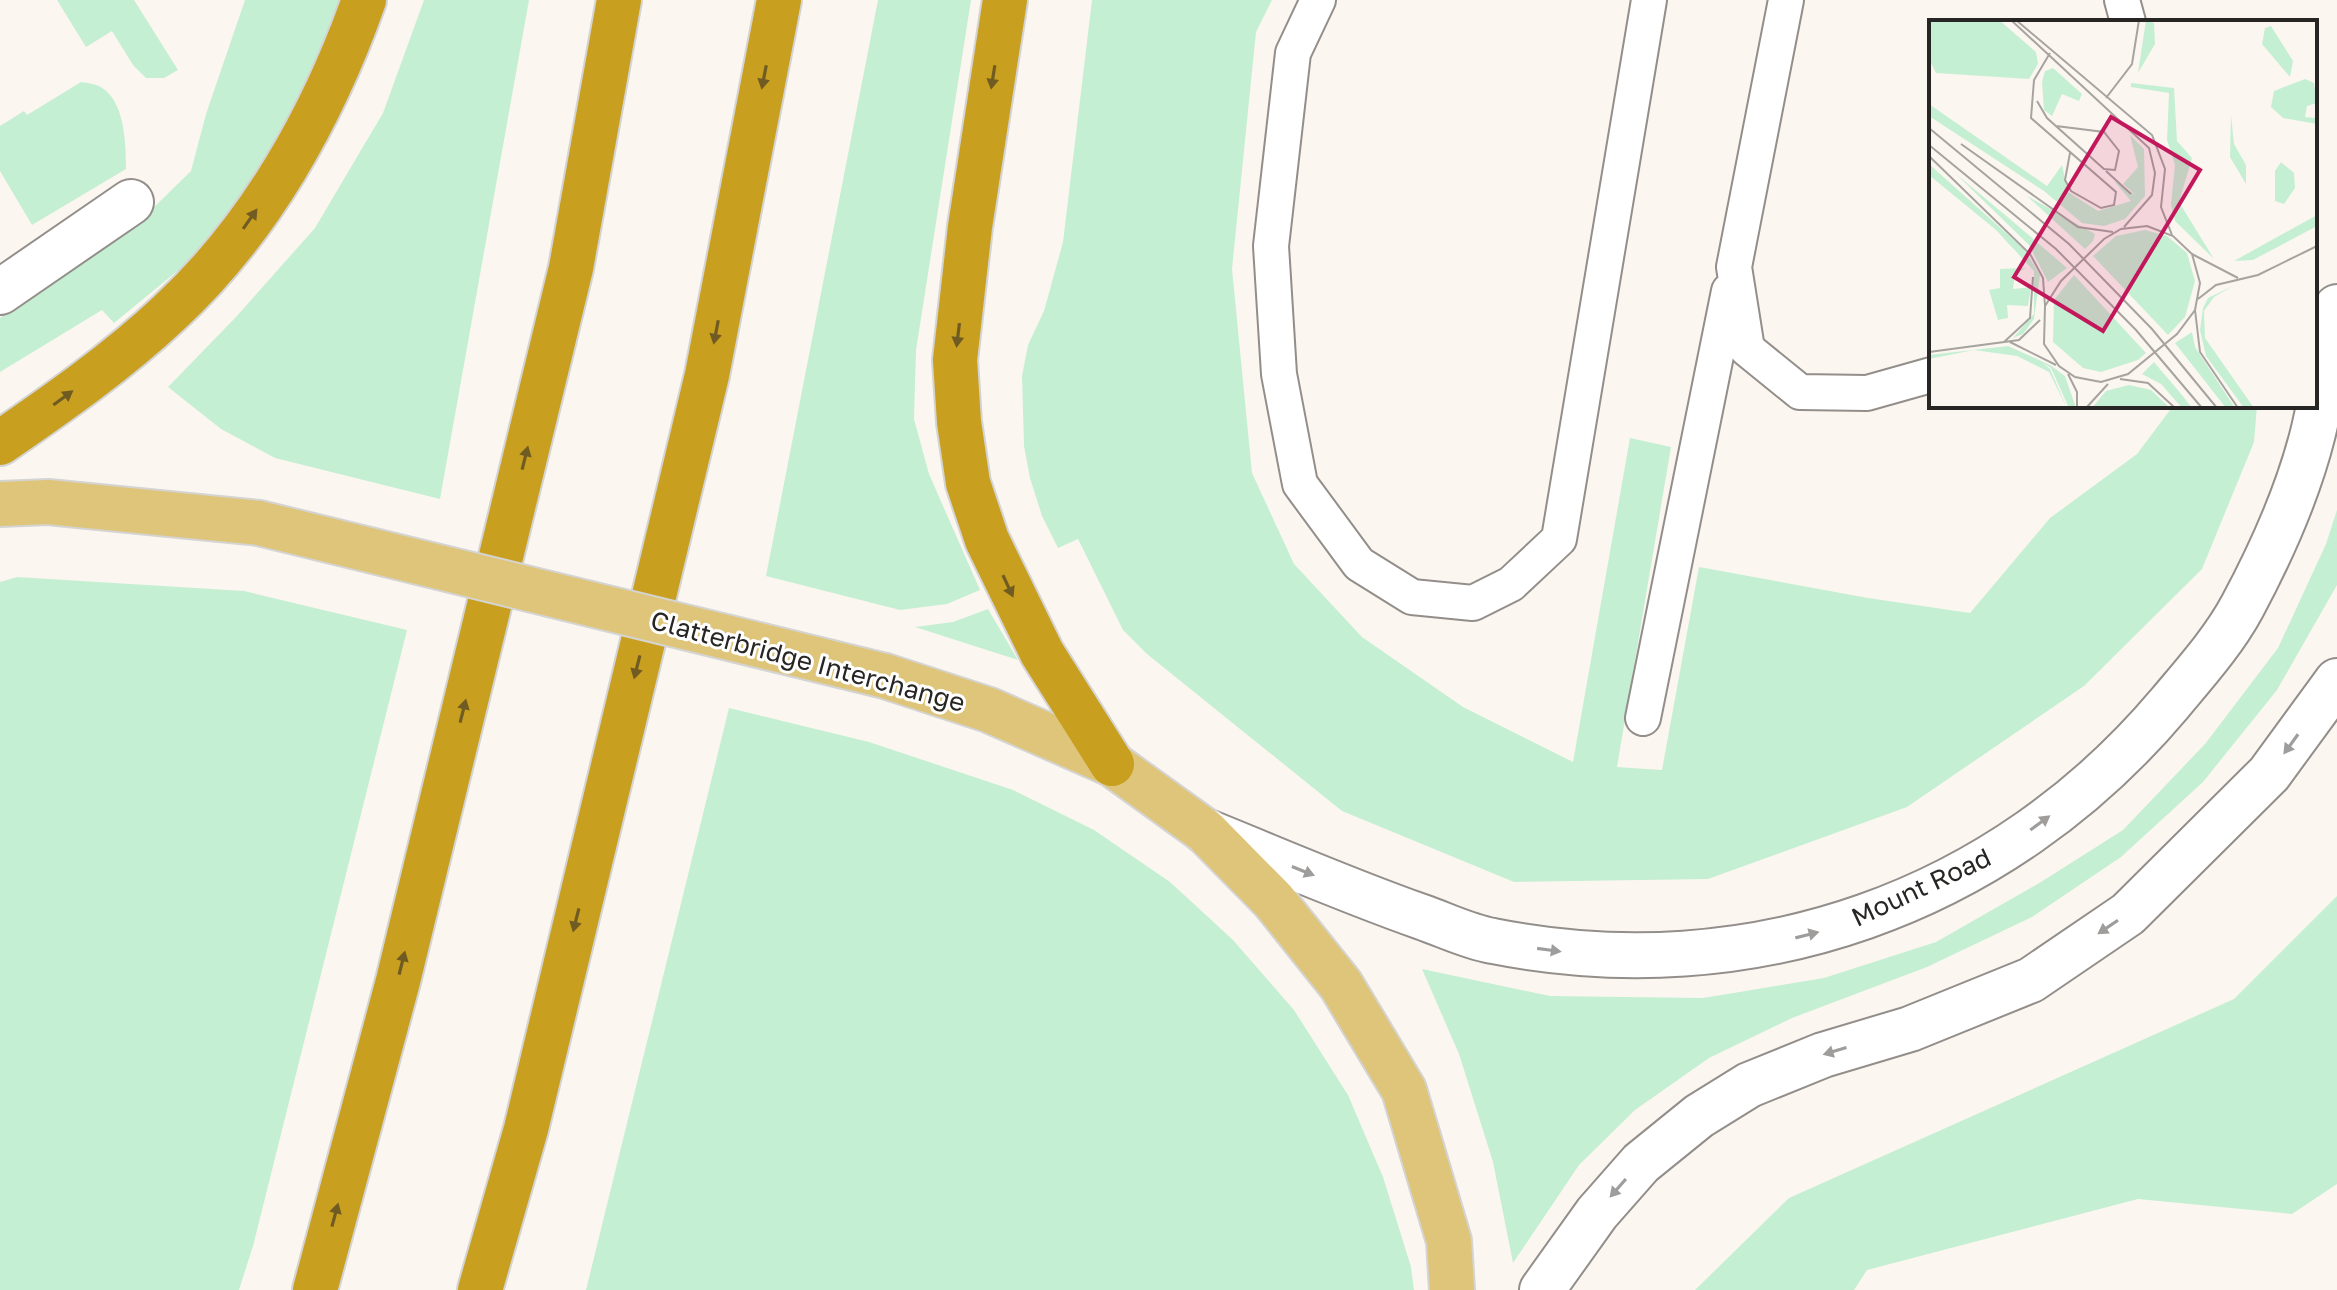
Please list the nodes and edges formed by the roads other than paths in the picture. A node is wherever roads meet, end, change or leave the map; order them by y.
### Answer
1 (364, 0) edge
2 (619, 0) edge
3 (779, 0) edge
4 (1005, 0) edge
5 (1318, 0) edge
6 (1649, 0) edge
7 (1786, 0) edge
8 (2122, 0) edge
9 (2127, 20) edge
10 (131, 202) dead end
11 (1734, 267) junction
12 (0, 292) edge
13 (2337, 307) edge
14 (1929, 376) edge
15 (0, 443) edge
16 (0, 504) edge
17 (2337, 681) edge
18 (1643, 718) dead end
19 (1112, 764) junction
20 (1205, 831) junction
21 (315, 1290) edge
22 (480, 1290) edge
23 (1452, 1290) edge
24 (1542, 1290) edge

15 -> 1 highway
21 -> 2 highway
3 -> 22 highway
4 -> 19 highway
5 - 6 lane
7 - 11 lane
8 - 9 lane
10 - 12 main road
11 - 14 lane
11 - 18 lane
20 -> 13 main road, Mount Road
16 - 19 main road, Clatterbridge Interchange, bridge
17 -> 24 main road
19 - 20 main road, Clatterbridge Interchange
20 - 23 main road, Clatterbridge Interchange

